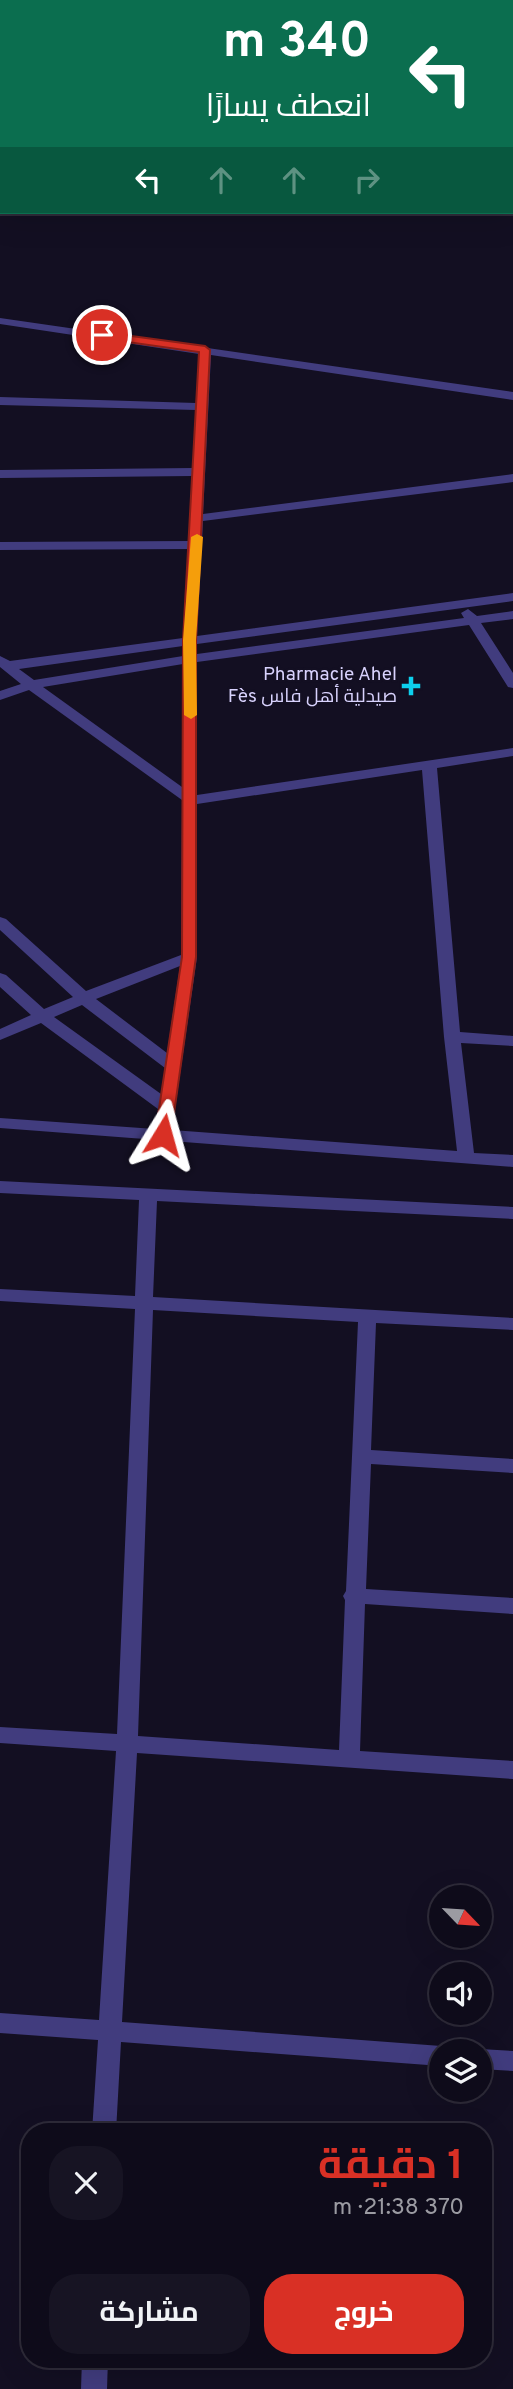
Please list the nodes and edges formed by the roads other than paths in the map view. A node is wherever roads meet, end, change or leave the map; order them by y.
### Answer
1 (0, 321) edge
2 (205, 350) junction
3 (513, 396) edge
4 (0, 401) edge
5 (202, 407) junction
6 (200, 472) junction
7 (0, 474) edge
8 (513, 478) edge
9 (198, 518) junction
10 (196, 545) junction
11 (0, 546) edge
12 (513, 597) edge
13 (463, 604) junction
14 (513, 615) edge
15 (472, 620) junction
16 (190, 640) junction
17 (191, 659) junction
18 (4, 663) edge
19 (513, 684) edge
20 (31, 685) junction
21 (0, 696) edge
22 (513, 752) edge
23 (429, 763) junction
24 (191, 800) junction
25 (0, 922) edge
26 (189, 957) junction
27 (0, 978) edge
28 (84, 998) junction
29 (42, 1016) junction
30 (0, 1035) edge
31 (452, 1038) junction
32 (513, 1041) edge
33 (173, 1066) junction
34 (167, 1107) junction
35 (0, 1123) edge
36 (163, 1135) junction
37 (466, 1158) junction
38 (513, 1161) edge
39 (0, 1187) edge
40 (148, 1196) junction
41 (513, 1213) edge
42 (0, 1295) edge
43 (143, 1302) junction
44 (367, 1315) junction
45 (513, 1324) edge
46 (361, 1456) junction
47 (513, 1466) edge
48 (353, 1596) junction
49 (513, 1606) edge
50 (0, 1735) edge
51 (127, 1743) junction
52 (349, 1758) junction
53 (513, 1770) edge
54 (0, 2023) edge
55 (108, 2032) junction
56 (429, 2055) edge
57 (492, 2060) edge
58 (513, 2062) edge
59 (104, 2123) edge
60 (95, 2368) edge
61 (94, 2389) edge

1 - 2 street
2 - 3 street
2 - 5 street
4 - 5 street
5 - 6 street
6 - 7 street
6 - 9 street
8 - 9 street
9 - 10 street
10 - 11 street
10 - 16 street
12 - 13 street
13 - 15 street
13 - 16 street
14 - 15 street
15 - 17 street
15 - 19 street
16 - 17 street
16 - 18 street
17 - 20 street
17 - 24 street
18 - 20 street
20 - 21 street
20 - 24 street
22 - 23 street
23 - 24 street
23 - 31 street
24 - 26 street
25 - 28 street
26 - 28 street
26 - 33 street
27 - 29 street
28 - 29 street
28 - 33 street
29 - 30 street
29 - 34 street
31 - 32 street
31 - 37 street
33 - 34 street
34 - 36 street
35 - 36 street
36 - 37 street
37 - 38 street
39 - 40 street
40 - 41 street
40 - 43 street
42 - 43 street
43 - 44 street
43 - 51 street
44 - 45 street
44 - 46 street
46 - 47 street
46 - 48 street
48 - 49 street
48 - 52 street
50 - 51 street
51 - 52 street
51 - 55 street
52 - 53 street
54 - 55 street
55 - 56 street
55 - 59 street
57 - 58 street
60 - 61 street

